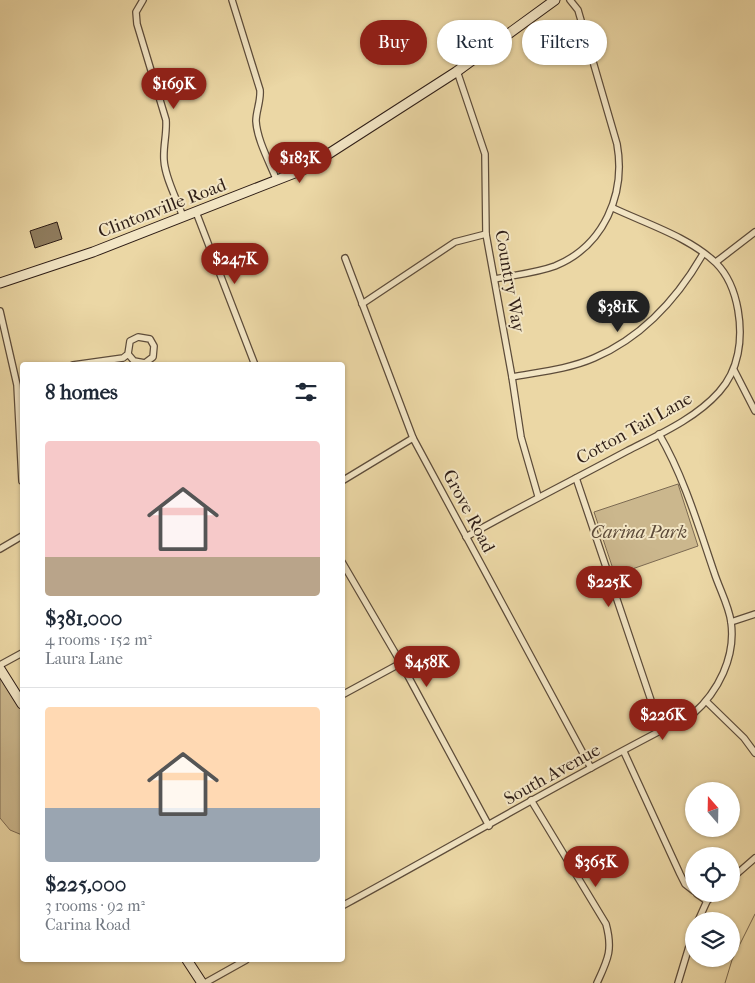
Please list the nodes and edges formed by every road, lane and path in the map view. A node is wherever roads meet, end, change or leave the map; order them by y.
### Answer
1 (142, 0) edge
2 (232, 0) edge
3 (555, 0) edge
4 (570, 0) edge
5 (457, 71) junction
6 (277, 181) junction
7 (613, 208) junction
8 (196, 212) junction
9 (183, 217) junction
10 (755, 232) edge
11 (486, 234) junction
12 (703, 254) junction
13 (345, 258) dead end
14 (716, 262) junction
15 (495, 279) junction
16 (0, 283) edge
17 (362, 304) junction
18 (0, 311) edge
19 (128, 354) junction
20 (99, 362) edge
21 (134, 362) edge
22 (146, 362) edge
23 (254, 362) edge
24 (734, 370) junction
25 (512, 377) junction
26 (20, 384) edge
27 (755, 411) edge
28 (659, 434) junction
29 (413, 438) junction
30 (576, 478) junction
31 (345, 479) edge
32 (538, 496) junction
33 (20, 537) edge
34 (466, 537) junction
35 (0, 549) edge
36 (345, 567) edge
37 (755, 614) edge
38 (731, 622) junction
39 (20, 654) edge
40 (402, 663) junction
41 (0, 667) edge
42 (345, 692) edge
43 (20, 701) edge
44 (707, 702) junction
45 (661, 730) junction
46 (624, 752) junction
47 (755, 752) edge
48 (592, 768) junction
49 (531, 800) junction
50 (489, 826) junction
51 (755, 858) edge
52 (740, 871) edge
53 (685, 884) edge
54 (345, 904) edge
55 (685, 960) edge
56 (188, 962) edge
57 (242, 962) edge
58 (203, 983) edge
59 (598, 983) edge
60 (678, 983) edge

1 - 9 street
2 - 6 street
3 - 5 main road, Clintonville Road
4 - 7 street
5 - 6 main road, Clintonville Road
5 - 11 street, Country Way
6 - 8 main road, Clintonville Road
7 - 12 street, Cotton Tail Lane
7 - 15 street
8 - 9 main road, Clintonville Road
8 - 23 street
9 - 16 main road, Clintonville Road
10 - 14 street
11 - 15 street, Country Way
11 - 17 street
12 - 14 street, Cotton Tail Lane
12 - 25 street
13 - 17 street, Grove Road
14 - 24 street, Cotton Tail Lane
15 - 25 street, Country Way
17 - 29 street, Grove Road
18 - 26 street
19 - 20 street
19 - 21 street
19 - 22 street
24 - 27 street
24 - 28 street, Cotton Tail Lane
25 - 32 street, Country Way
28 - 30 street, Cotton Tail Lane
28 - 38 street, South Avenue
29 - 31 street
29 - 34 street, Grove Road
30 - 32 street, Cotton Tail Lane
30 - 45 street
32 - 34 street, Cotton Tail Lane
33 - 35 street
34 - 48 street, Grove Road
36 - 40 street
37 - 38 street
38 - 44 street, South Avenue
39 - 41 street
40 - 42 street
40 - 50 street
41 - 43 main road
44 - 45 street, South Avenue
44 - 47 street
45 - 46 street, South Avenue
46 - 48 street, South Avenue
46 - 53 street
48 - 49 street, South Avenue
49 - 50 street, South Avenue
49 - 59 street
50 - 54 street, South Avenue
51 - 52 street
55 - 60 street
56 - 58 main road
57 - 58 street

